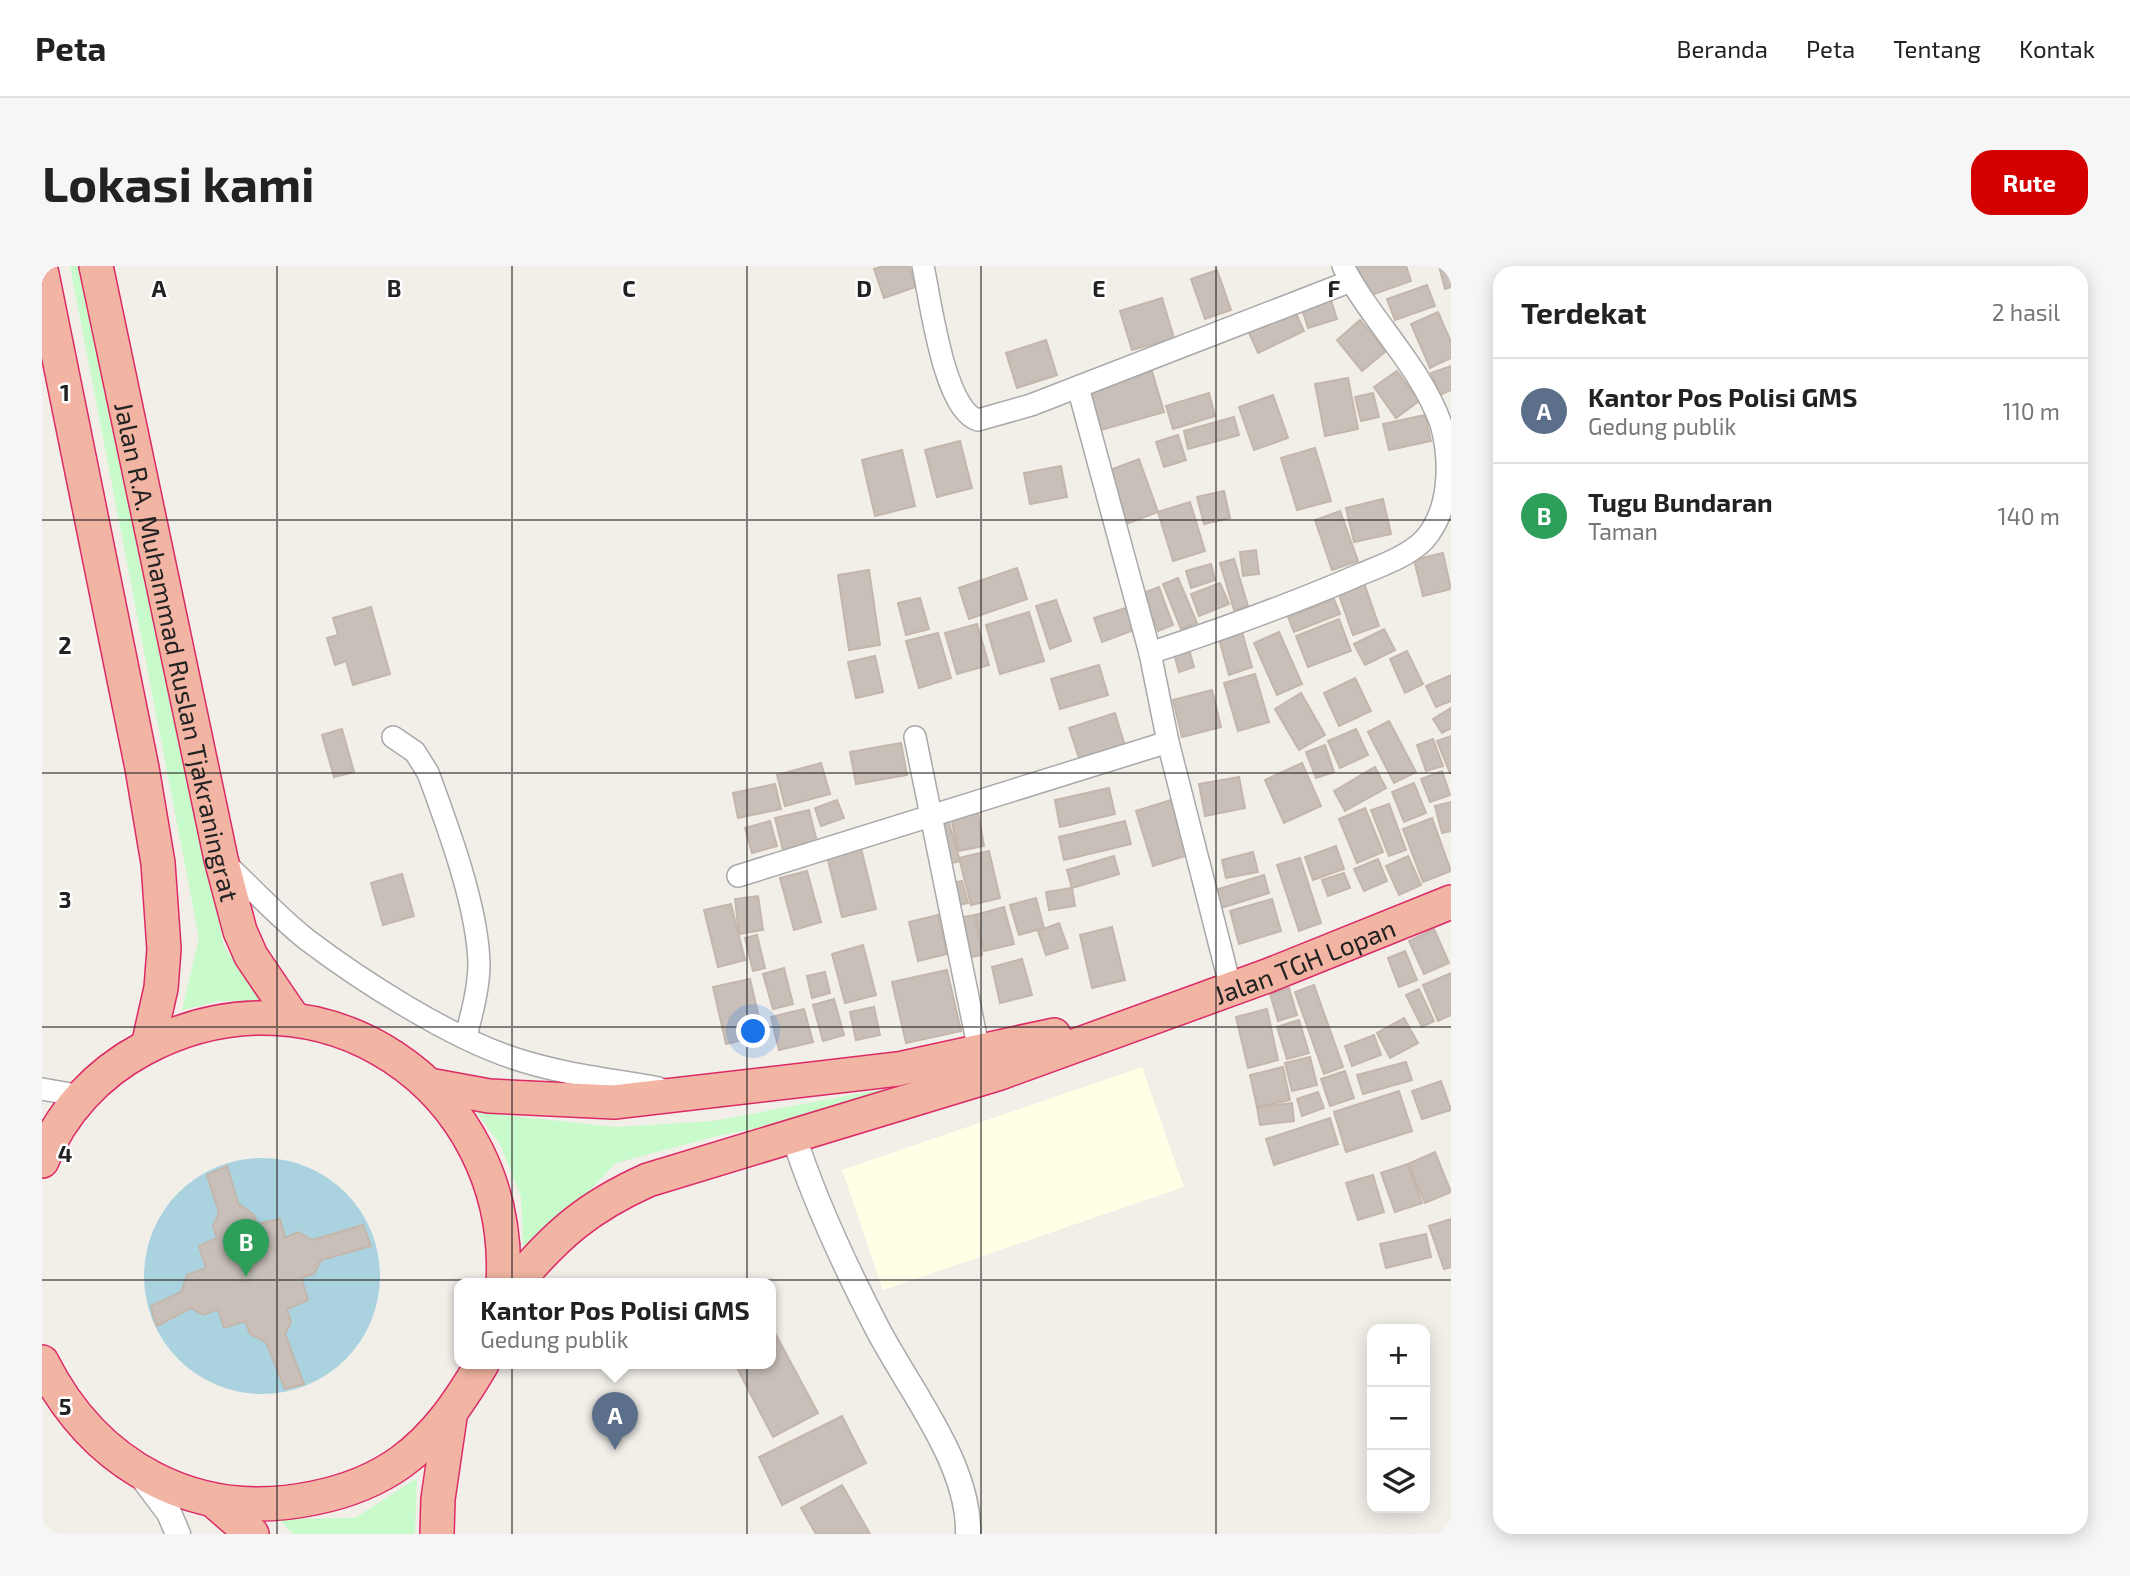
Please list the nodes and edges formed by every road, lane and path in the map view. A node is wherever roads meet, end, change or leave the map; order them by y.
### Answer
1 (923, 266) edge
2 (97, 268) edge
3 (1347, 273) edge
4 (42, 274) edge
5 (45, 300) edge
6 (1078, 387) junction
7 (1150, 653) junction
8 (393, 737) dead end
9 (915, 737) dead end
10 (1168, 741) junction
11 (929, 818) junction
12 (221, 859) junction
13 (738, 876) dead end
14 (1451, 902) edge
15 (1231, 989) junction
16 (1156, 1014) junction
17 (293, 1018) junction
18 (466, 1037) junction
19 (148, 1046) junction
20 (979, 1051) junction
21 (898, 1069) junction
22 (429, 1085) junction
23 (42, 1088) edge
24 (696, 1094) junction
25 (82, 1096) junction
26 (904, 1104) junction
27 (793, 1134) junction
28 (45, 1148) edge
29 (503, 1278) edge
30 (519, 1278) edge
31 (42, 1362) edge
32 (479, 1369) edge
33 (450, 1417) junction
34 (138, 1471) junction
35 (214, 1501) junction
36 (177, 1534) edge
37 (251, 1534) edge
38 (437, 1534) edge
39 (968, 1534) edge

1 - 6 street
2 - 12 highway, Jalan R.A. Muhammad Ruslan Tjakraningrat
3 - 6 street
3 - 7 street
4 - 5 highway
5 - 19 highway
6 - 7 street
7 - 10 street
8 - 18 street
9 - 11 street
10 - 11 street
10 - 15 street
11 - 13 street
11 - 20 street
12 - 17 highway, Jalan R.A. Muhammad Ruslan Tjakraningrat
12 - 18 street
14 - 15 highway, Jalan TGH Lopan
15 - 16 highway, Jalan TGH Lopan
16 - 20 highway
16 - 26 highway
17 - 19 highway
17 - 22 highway
18 - 24 street
19 - 25 highway
20 - 21 highway
21 - 24 highway
21 - 26 highway
22 - 24 highway
22 - 29 highway
23 - 25 street
25 - 28 highway
26 - 27 highway
27 - 30 highway
27 - 39 street
31 - 34 highway
32 - 33 highway
33 - 35 highway
33 - 38 highway
34 - 35 highway
34 - 36 street
35 - 37 highway

